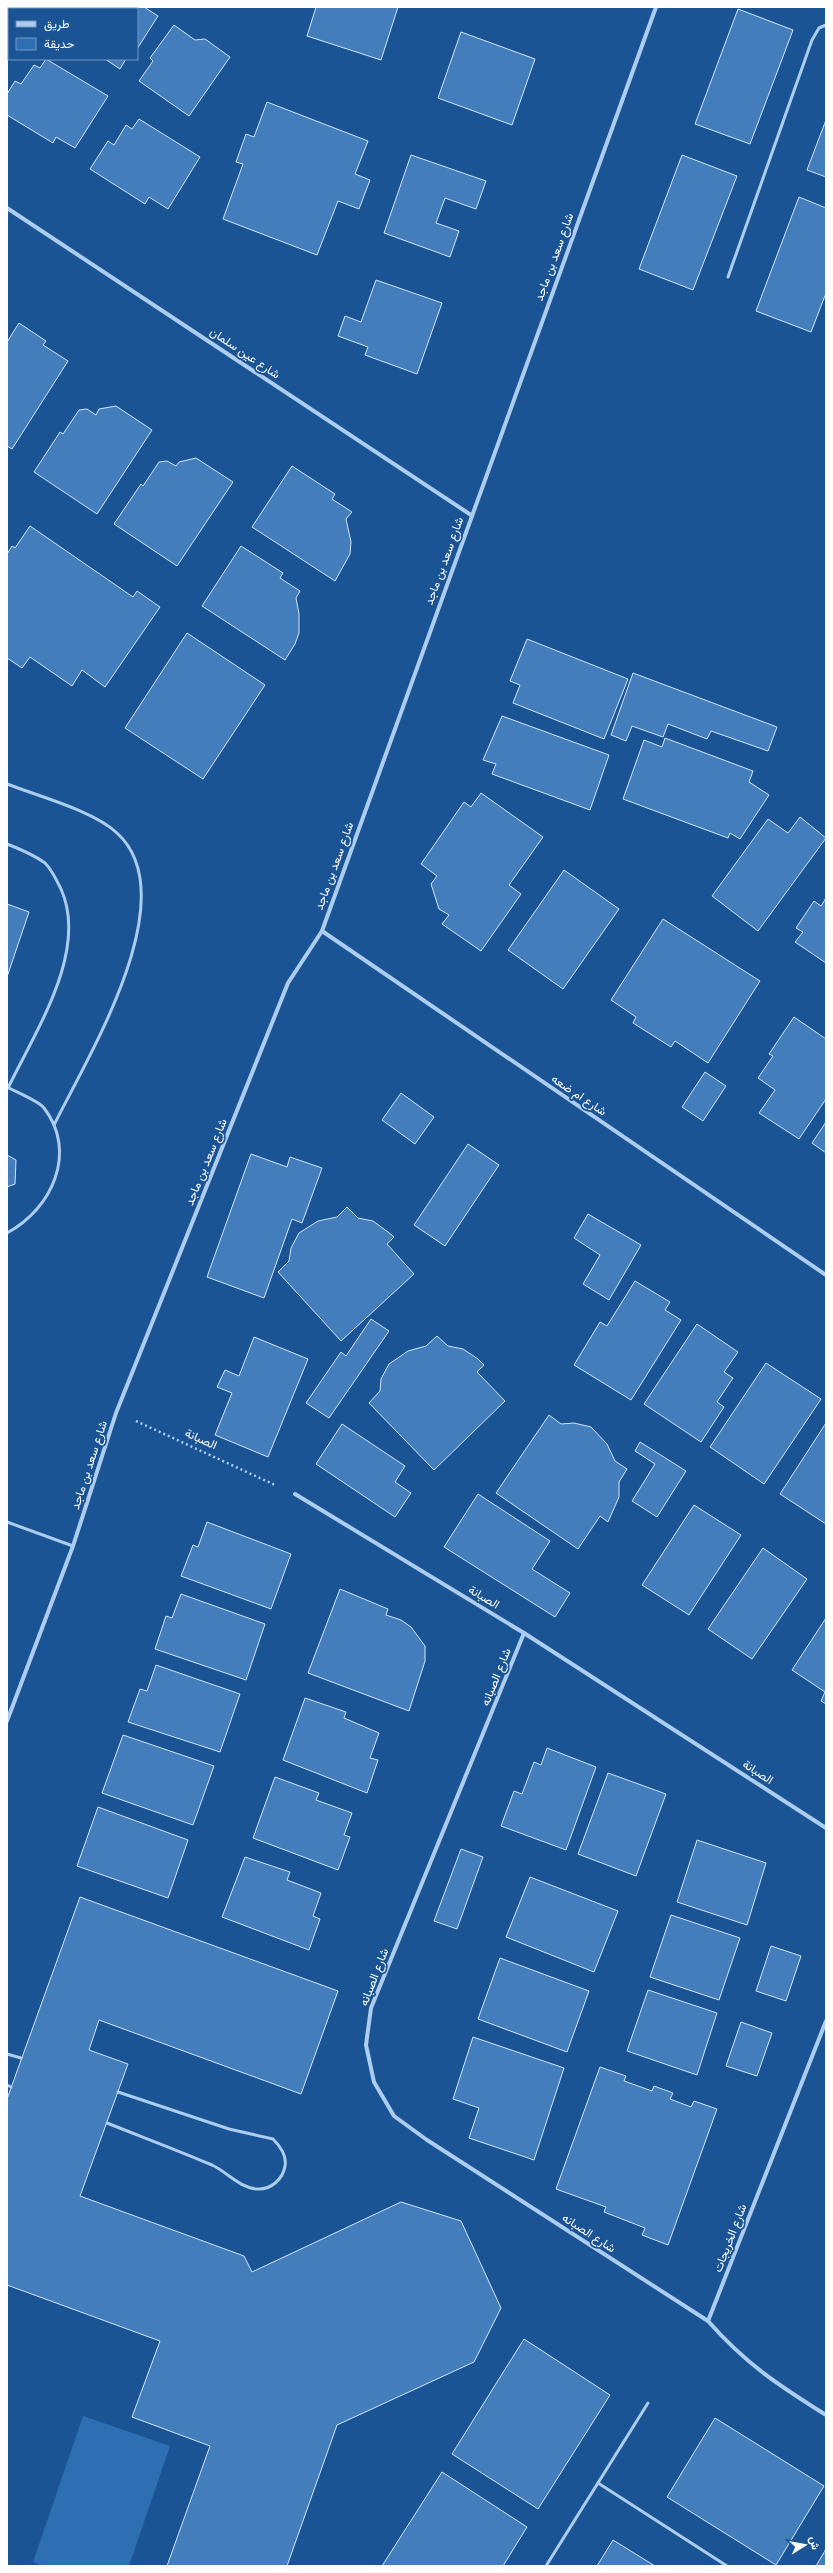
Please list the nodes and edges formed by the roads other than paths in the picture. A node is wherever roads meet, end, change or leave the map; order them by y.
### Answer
1 (656, 7) edge
2 (826, 25) edge
3 (7, 208) edge
4 (728, 277) dead end
5 (471, 515) junction
6 (7, 784) edge
7 (7, 844) edge
8 (322, 931) junction
9 (7, 1087) edge
10 (54, 1125) junction
11 (7, 1233) edge
12 (826, 1275) edge
13 (296, 1494) road end
14 (7, 1522) edge
15 (73, 1546) junction
16 (524, 1633) junction
17 (7, 1721) edge
18 (826, 1828) edge
19 (826, 2021) edge
20 (7, 2054) edge
21 (21, 2058) dead end
22 (7, 2085) edge
23 (11, 2087) dead end
24 (118, 2092) dead end
25 (107, 2123) dead end
26 (708, 2321) junction
27 (648, 2403) dead end
28 (826, 2415) edge
29 (598, 2483) junction
30 (546, 2566) edge
31 (727, 2566) edge

1 - 5 street, شارع سعد بن ماجد
2 - 4 lane
3 - 5 street, شارع عين سلمان
5 - 8 street, شارع سعد بن ماجد
6 - 10 lane
7 - 9 lane
8 - 12 street, شارع ام ضعه
8 - 15 street, شارع سعد بن ماجد
9 - 10 lane
10 - 11 lane
13 - 16 street, الصبانة
14 - 15 lane
15 - 17 street, شارع سعد بن ماجد
16 - 18 street, الصبانة
16 - 26 street, شارع الصبانه
19 - 26 street, شارع الخريجات
20 - 21 lane
22 - 23 lane
24 - 25 lane
26 - 28 street
27 - 29 lane
29 - 30 lane
29 - 31 lane

